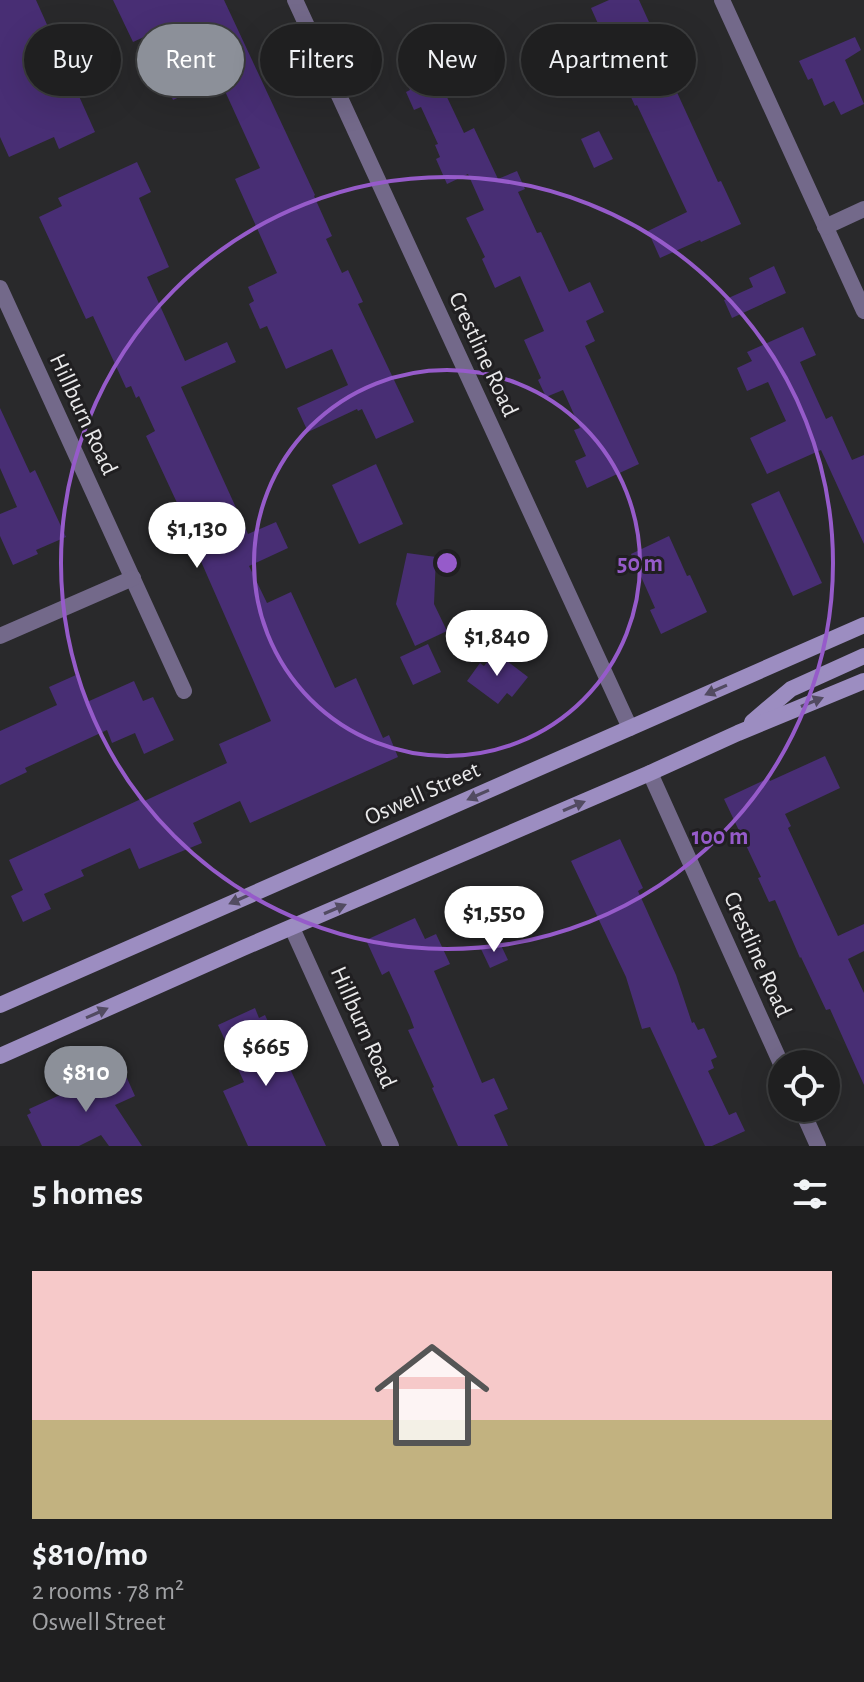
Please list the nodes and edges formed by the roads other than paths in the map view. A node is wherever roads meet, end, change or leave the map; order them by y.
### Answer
1 (295, 0) edge
2 (722, 0) edge
3 (864, 209) edge
4 (825, 227) junction
5 (0, 288) edge
6 (864, 311) edge
7 (133, 578) junction
8 (864, 625) edge
9 (0, 636) edge
10 (864, 656) edge
11 (864, 681) edge
12 (184, 691) dead end
13 (630, 728) junction
14 (738, 733) junction
15 (650, 773) junction
16 (292, 928) junction
17 (0, 1005) edge
18 (775, 1050) edge
19 (0, 1056) edge
20 (807, 1122) edge
21 (391, 1146) edge
22 (818, 1146) edge

1 - 13 street, Crestline Road
2 - 4 street
3 - 4 street
4 - 6 street
5 - 7 street, Hillburn Road
7 - 9 street
7 - 12 street, Hillburn Road
8 -> 13 main road, Oswell Street
10 - 14 main road
14 -> 11 main road
13 -> 17 main road, Oswell Street
14 - 15 main road
16 -> 15 main road
15 - 18 street, Crestline Road
19 -> 16 main road
16 - 21 street, Hillburn Road
20 - 22 street

